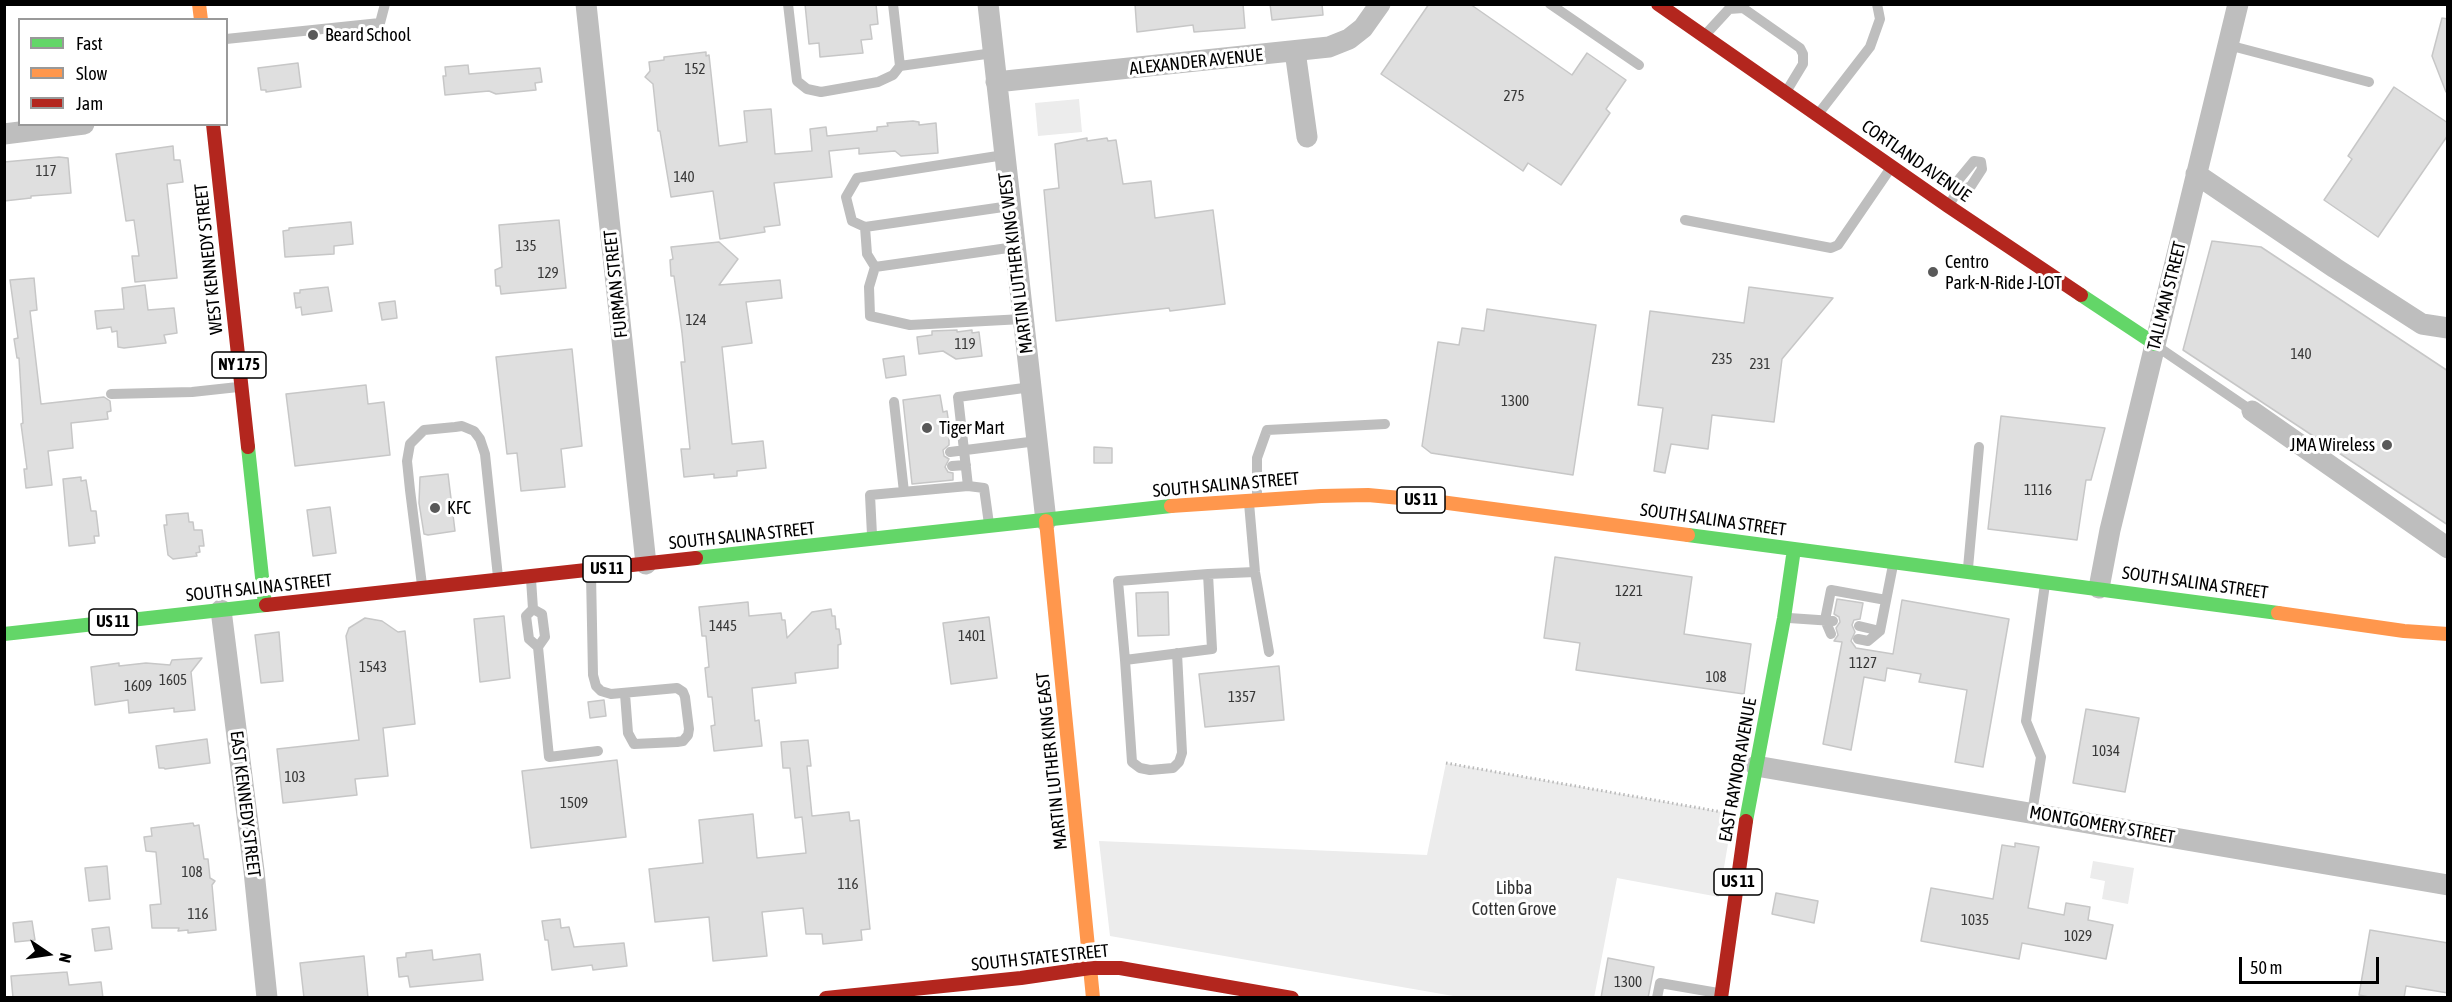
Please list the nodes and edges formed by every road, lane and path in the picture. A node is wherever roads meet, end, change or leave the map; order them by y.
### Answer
1 (385, 4) edge
2 (586, 4) edge
3 (788, 4) edge
4 (893, 4) edge
5 (988, 4) edge
6 (1380, 4) edge
7 (1550, 4) edge
8 (1658, 4) edge
9 (1877, 4) edge
10 (2238, 4) edge
11 (1704, 36) junction
12 (228, 39) edge
13 (2228, 45) junction
14 (1295, 51) junction
15 (993, 53) junction
16 (1639, 65) dead end
17 (900, 66) junction
18 (2369, 81) dead end
19 (996, 82) junction
20 (1786, 93) junction
21 (1817, 115) junction
22 (68, 126) edge
23 (213, 126) edge
24 (4, 134) edge
25 (1307, 137) dead end
26 (1004, 155) junction
27 (1983, 159) dead end
28 (1892, 166) junction
29 (2196, 174) junction
30 (1010, 206) junction
31 (1948, 206) junction
32 (1685, 220) dead end
33 (865, 227) junction
34 (1015, 247) junction
35 (875, 267) junction
36 (1023, 319) junction
37 (2448, 328) edge
38 (2155, 344) junction
39 (242, 387) junction
40 (1031, 387) junction
41 (111, 394) dead end
42 (894, 402) dead end
43 (2253, 411) joint
44 (1385, 424) dead end
45 (1037, 441) junction
46 (1979, 447) dead end
47 (964, 450) junction
48 (950, 452) dead end
49 (966, 465) junction
50 (952, 466) dead end
51 (968, 486) junction
52 (904, 492) junction
53 (1253, 499) junction
54 (1046, 521) junction
55 (990, 527) junction
56 (872, 540) junction
57 (2448, 548) edge
58 (1794, 549) junction
59 (1894, 562) junction
60 (646, 564) junction
61 (591, 570) junction
62 (1968, 571) junction
63 (1255, 572) junction
64 (1208, 574) junction
65 (531, 577) junction
66 (499, 580) junction
67 (2046, 581) junction
68 (423, 588) junction
69 (2099, 588) junction
70 (1886, 600) junction
71 (265, 605) junction
72 (221, 610) junction
73 (1784, 618) junction
74 (1829, 620) junction
75 (1859, 626) dead end
76 (1880, 631) junction
77 (4, 634) edge
78 (1831, 634) dead end
79 (2448, 634) edge
80 (1858, 639) dead end
81 (1269, 652) dead end
82 (1177, 653) junction
83 (1125, 660) junction
84 (625, 694) junction
85 (598, 751) dead end
86 (1446, 763) dead end
87 (1756, 766) junction
88 (2032, 813) junction
89 (1747, 817) junction
90 (2448, 885) edge
91 (1090, 968) junction
92 (1721, 996) edge
93 (267, 998) edge
94 (825, 998) edge
95 (1093, 998) edge
96 (1292, 998) edge
97 (1657, 998) edge

1 - 12 lane
2 - 60 street, FURMAN STREET
3 - 17 lane
4 - 17 lane
5 - 15 street, MARTIN LUTHER KING WEST
6 - 14 street, ALEXANDER AVENUE
7 - 16 lane
8 - 11 main road, CORTLAND AVENUE
9 - 21 lane
10 - 13 street, TALLMAN STREET
11 - 20 main road, CORTLAND AVENUE
11 - 20 lane
13 - 18 lane
13 - 29 street, TALLMAN STREET
14 - 19 street, ALEXANDER AVENUE
14 - 25 street
15 - 17 lane
15 - 19 street, MARTIN LUTHER KING WEST
19 - 26 street, MARTIN LUTHER KING WEST
20 - 21 main road, CORTLAND AVENUE
21 - 28 main road, CORTLAND AVENUE
22 - 24 street
23 - 39 main road, WEST KENNEDY STREET / NY 175
26 - 30 street, MARTIN LUTHER KING WEST
26 - 33 lane
27 - 31 lane
28 - 31 main road, CORTLAND AVENUE
28 - 32 lane
29 - 37 street
29 - 38 street, TALLMAN STREET
30 - 33 lane
30 - 34 street, MARTIN LUTHER KING WEST
31 - 38 main road, CORTLAND AVENUE
33 - 35 lane
34 - 35 lane
34 - 36 street, MARTIN LUTHER KING WEST
35 - 36 lane
36 - 40 street, MARTIN LUTHER KING WEST
38 - 43 lane
38 - 69 street, TALLMAN STREET
39 - 41 lane
39 - 71 main road, WEST KENNEDY STREET / NY 175
40 - 45 street, MARTIN LUTHER KING WEST
40 - 47 lane
42 - 52 lane
43 - 57 street
44 - 53 lane
45 - 47 lane
45 - 54 street, MARTIN LUTHER KING WEST
46 - 62 lane
47 - 48 lane
47 - 49 lane
49 - 50 lane
49 - 51 lane
51 - 52 lane
51 - 55 lane
52 - 56 lane
53 - 54 main road, SOUTH SALINA STREET / US 11
53 - 58 main road, SOUTH SALINA STREET / US 11
53 - 63 lane
54 - 55 main road, SOUTH SALINA STREET / US 11
54 - 91 main road, MARTIN LUTHER KING EAST
55 - 56 main road, SOUTH SALINA STREET / US 11
56 - 60 main road, SOUTH SALINA STREET / US 11
58 - 59 main road, SOUTH SALINA STREET
58 - 73 main road, EAST RAYNOR AVENUE / US 11
59 - 62 main road, SOUTH SALINA STREET
59 - 70 lane
60 - 61 main road, SOUTH SALINA STREET / US 11
61 - 65 main road, SOUTH SALINA STREET / US 11
61 - 84 lane
62 - 67 main road, SOUTH SALINA STREET
63 - 64 lane
63 - 81 lane
64 - 82 lane
64 - 83 lane
65 - 66 main road, SOUTH SALINA STREET / US 11
65 - 85 lane
66 - 68 main road, SOUTH SALINA STREET / US 11
66 - 68 lane
67 - 69 main road, SOUTH SALINA STREET
67 - 88 lane
68 - 71 main road, SOUTH SALINA STREET / US 11
69 - 79 main road, SOUTH SALINA STREET
70 - 74 lane
70 - 76 lane
71 - 72 main road, SOUTH SALINA STREET / US 11
72 - 77 main road, SOUTH SALINA STREET / US 11
72 - 93 street, EAST KENNEDY STREET
73 - 74 lane
73 - 87 main road, EAST RAYNOR AVENUE / US 11
74 - 78 lane
75 - 76 lane
76 - 80 lane
82 - 83 lane
82 - 83 lane
84 - 84 lane
86 - 89 path
87 - 88 street, MONTGOMERY STREET
87 - 89 main road, EAST RAYNOR AVENUE / US 11
88 - 90 street, MONTGOMERY STREET
89 - 92 main road, EAST RAYNOR AVENUE / US 11
91 - 94 main road, SOUTH STATE STREET
91 - 95 main road, MARTIN LUTHER KING EAST
91 - 96 main road, SOUTH STATE STREET
92 - 97 lane

